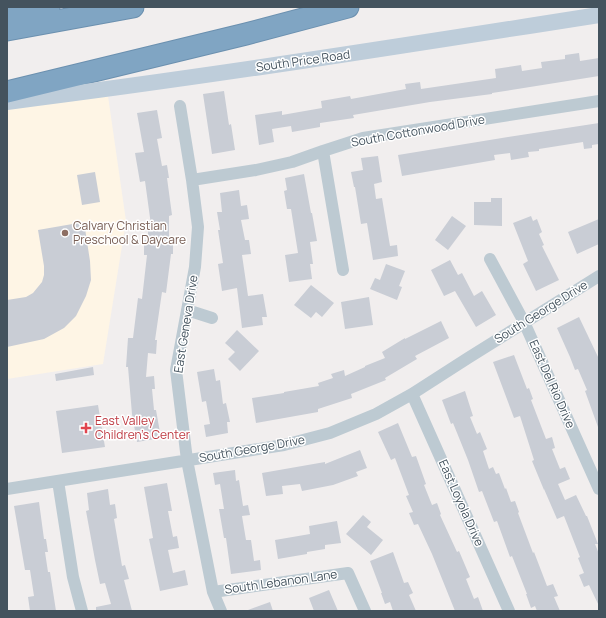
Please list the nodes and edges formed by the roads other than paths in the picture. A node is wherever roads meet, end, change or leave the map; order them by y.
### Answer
1 (50, 7) edge
2 (134, 7) edge
3 (348, 7) edge
4 (7, 13) edge
5 (599, 15) edge
6 (7, 30) edge
7 (7, 92) edge
8 (599, 101) edge
9 (7, 102) edge
10 (180, 106) dead end
11 (322, 151) junction
12 (192, 180) junction
13 (490, 259) dead end
14 (342, 270) dead end
15 (599, 276) edge
16 (187, 310) junction
17 (212, 318) dead end
18 (524, 322) junction
19 (412, 394) junction
20 (187, 460) junction
21 (58, 481) junction
22 (7, 489) edge
23 (599, 489) edge
24 (213, 592) junction
25 (82, 611) edge
26 (221, 611) edge
27 (365, 611) edge
28 (509, 611) edge

1 - 4 highway
2 - 6 highway
3 - 7 highway
5 - 9 main road, South Price Road
8 - 11 street, South Cottonwood Drive
10 - 12 street, East Geneva Drive
11 - 12 street, South Cottonwood Drive
11 - 14 street
12 - 16 street, East Geneva Drive
13 - 18 street, East Del Rio Drive
15 - 18 street, South George Drive
16 - 17 street
16 - 20 street, East Geneva Drive
18 - 19 street, South George Drive
18 - 23 street, East Del Rio Drive
19 - 20 street, South George Drive
19 - 28 street, East Loyola Drive
20 - 21 street, South George Drive
20 - 24 street, East Geneva Drive
21 - 22 street, South George Drive
21 - 25 street
24 - 26 street, East Geneva Drive
24 - 27 street, South Lebanon Lane

